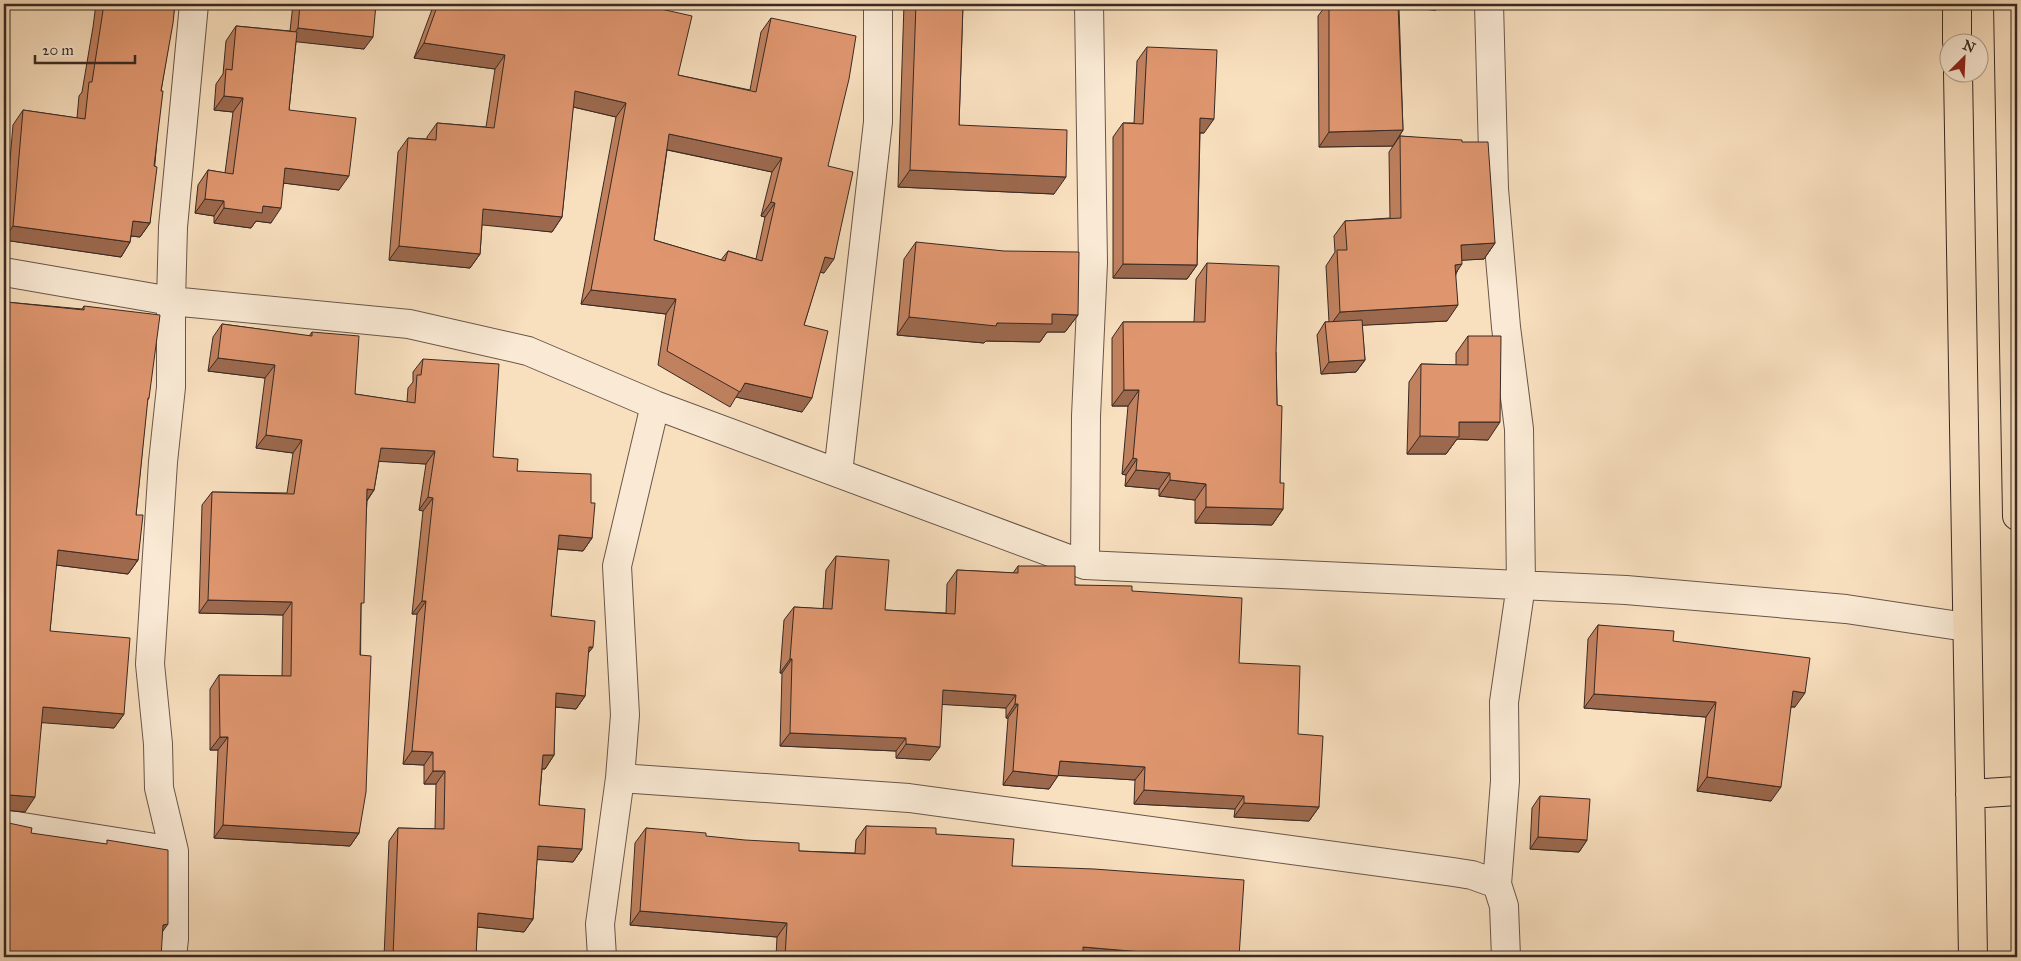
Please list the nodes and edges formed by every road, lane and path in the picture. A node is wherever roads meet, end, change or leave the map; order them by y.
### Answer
1 (194, 4) edge
2 (878, 4) edge
3 (1089, 4) edge
4 (1489, 4) edge
5 (1957, 4) edge
6 (2008, 4) edge
7 (1957, 32) edge
8 (1958, 82) edge
9 (4, 272) edge
10 (171, 301) junction
11 (655, 405) junction
12 (838, 473) junction
13 (2017, 516) edge
14 (1085, 565) junction
15 (1521, 585) junction
16 (1966, 626) junction
17 (620, 778) junction
18 (2017, 791) edge
19 (1970, 794) junction
20 (4, 824) edge
21 (174, 851) junction
22 (1497, 884) junction
23 (172, 957) edge
24 (602, 957) edge
25 (1506, 957) edge
26 (1973, 957) edge

1 - 10 street
2 - 12 street
3 - 14 street
4 - 15 street
5 - 7 highway
6 - 13 highway
8 - 16 highway
9 - 10 street
10 - 11 street
10 - 21 street
11 - 12 street
11 - 17 street
12 - 14 street
14 - 15 street
15 - 16 street
15 - 22 street
16 - 19 highway
17 - 22 street
17 - 24 street
18 - 19 highway
19 - 26 highway
20 - 21 street
21 - 23 street
22 - 25 street

